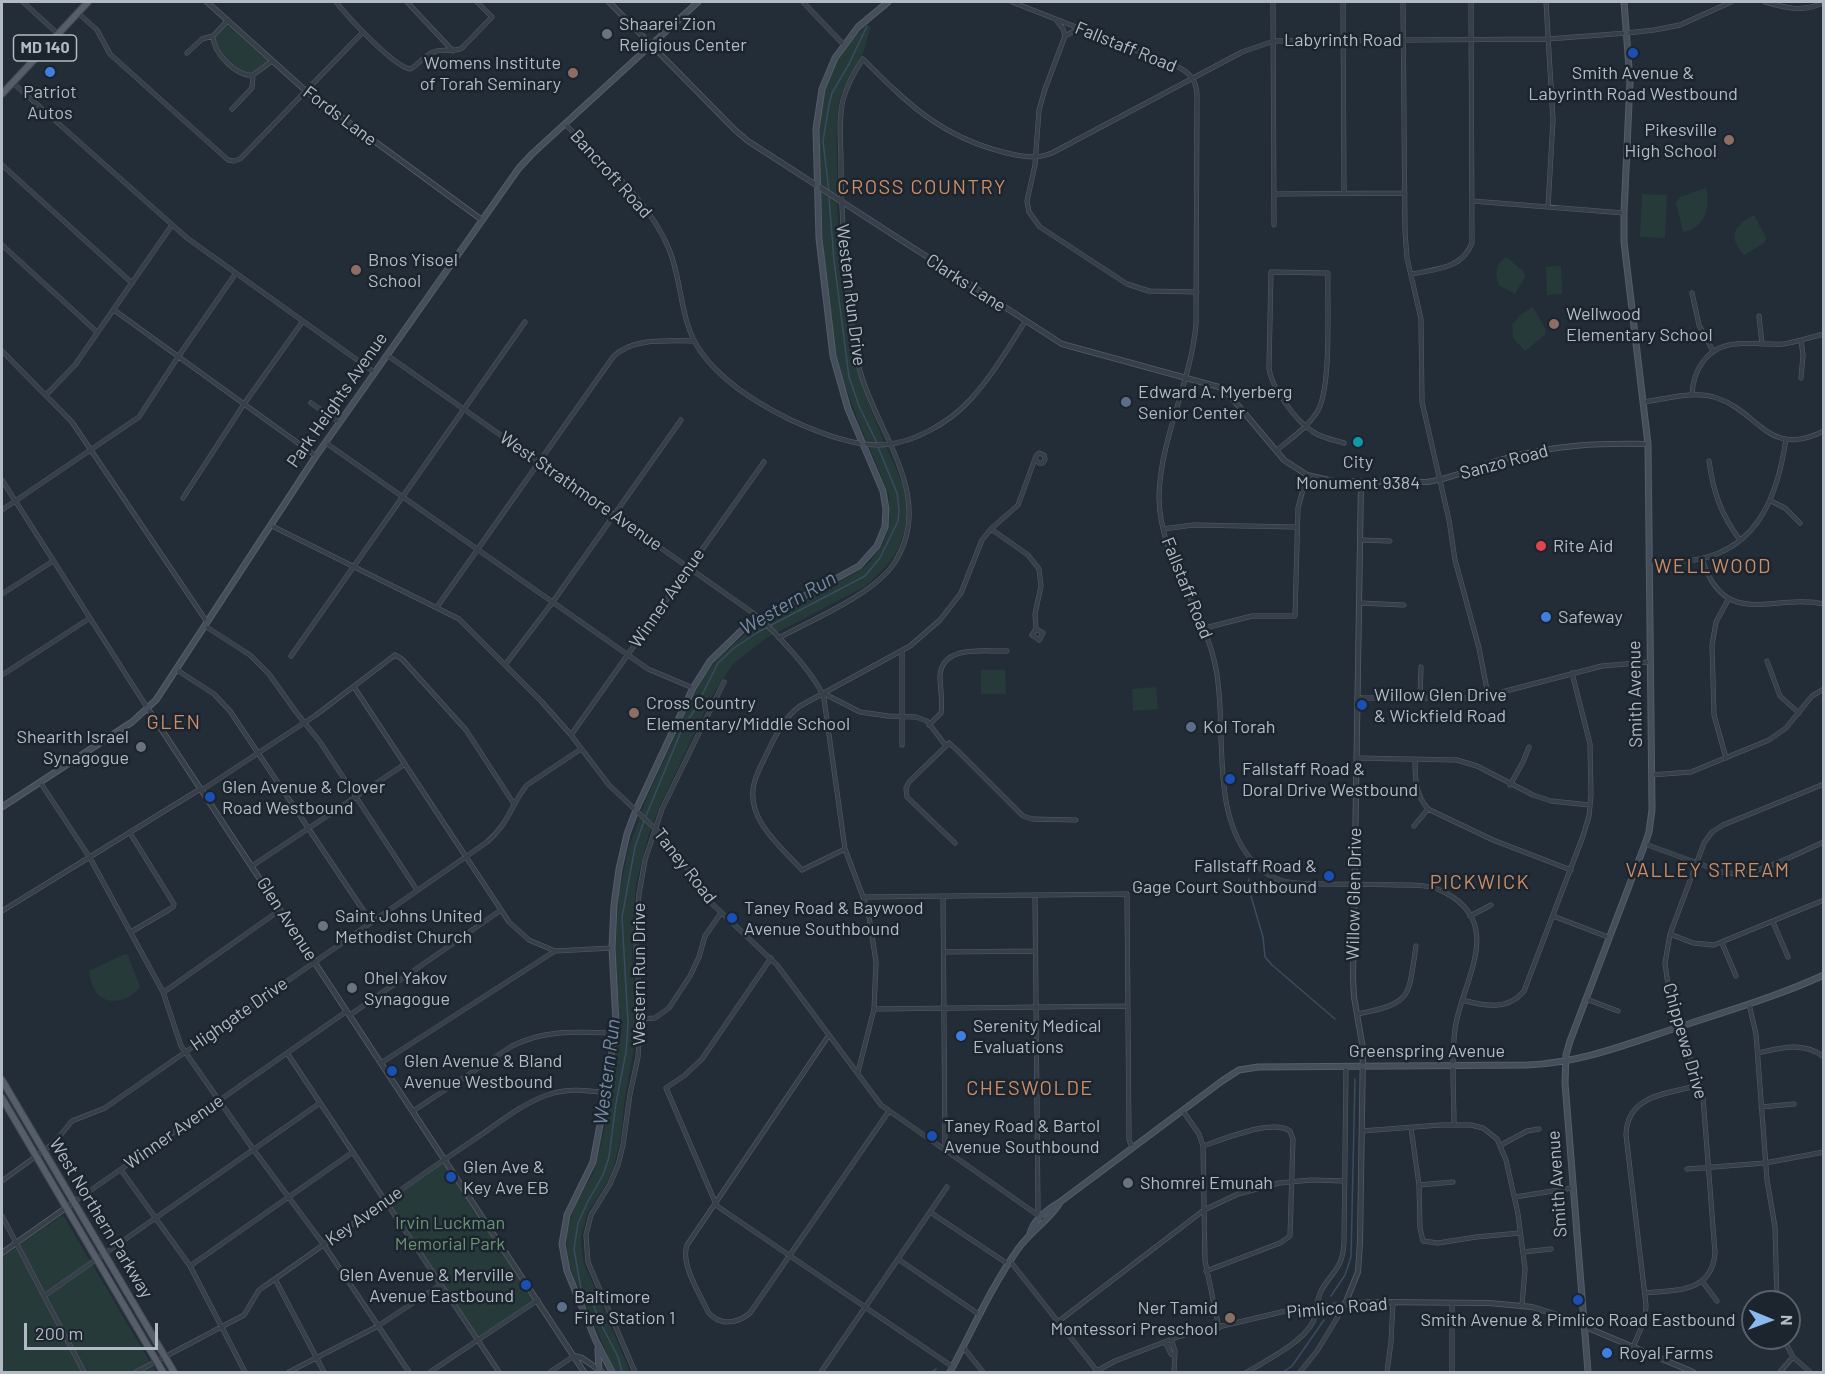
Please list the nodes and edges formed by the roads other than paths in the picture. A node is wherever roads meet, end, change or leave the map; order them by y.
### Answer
1 (23, 2) edge
2 (88, 2) edge
3 (207, 2) edge
4 (336, 2) edge
5 (407, 2) edge
6 (477, 2) edge
7 (609, 2) edge
8 (698, 2) edge
9 (803, 2) edge
10 (888, 2) edge
11 (1012, 2) edge
12 (1273, 2) edge
13 (1343, 2) edge
14 (1403, 2) edge
15 (1471, 2) edge
16 (1546, 2) edge
17 (1624, 2) edge
18 (1731, 2) edge
19 (1765, 2) edge
20 (1824, 2) edge
21 (78, 12) junction
22 (1055, 19) junction
23 (228, 20) junction
24 (1080, 28) junction
25 (363, 32) junction
26 (1627, 33) junction
27 (58, 34) junction
28 (213, 36) junction
29 (1065, 36) junction
30 (1548, 39) junction
31 (1343, 40) junction
32 (1403, 40) junction
33 (1472, 40) junction
34 (1274, 41) junction
35 (843, 44) junction
36 (651, 45) junction
37 (454, 51) junction
38 (187, 53) dead end
39 (272, 61) junction
40 (254, 75) junction
41 (1192, 78) junction
42 (13, 82) junction
43 (306, 91) junction
44 (2, 92) edge
45 (232, 109) dead end
46 (565, 124) junction
47 (1036, 158) junction
48 (2, 165) edge
49 (817, 186) junction
50 (1404, 193) junction
51 (1274, 194) junction
52 (1344, 194) junction
53 (1472, 201) junction
54 (841, 202) junction
55 (1548, 207) junction
56 (1624, 213) junction
57 (482, 220) junction
58 (172, 225) junction
59 (1274, 225) dead end
60 (2, 245) edge
61 (236, 273) junction
62 (1412, 274) junction
63 (132, 283) junction
64 (1197, 292) junction
65 (1692, 293) dead end
66 (114, 310) junction
67 (1759, 316) dead end
68 (303, 321) junction
69 (525, 322) dead end
70 (1025, 322) junction
71 (97, 332) junction
72 (1824, 334) edge
73 (694, 340) junction
74 (1801, 340) junction
75 (1762, 344) junction
76 (2, 351) edge
77 (1713, 351) junction
78 (387, 355) junction
79 (178, 357) junction
80 (374, 372) junction
81 (1185, 377) junction
82 (1801, 378) dead end
83 (46, 395) junction
84 (1692, 395) junction
85 (1644, 402) junction
86 (244, 404) junction
87 (312, 404) dead end
88 (464, 408) junction
89 (681, 420) dead end
90 (339, 422) junction
91 (1306, 426) junction
92 (1824, 431) edge
93 (1786, 439) junction
94 (325, 442) junction
95 (863, 443) junction
96 (889, 443) junction
97 (1344, 443) dead end
98 (1648, 444) junction
99 (91, 450) junction
100 (1276, 451) junction
101 (316, 456) junction
102 (1036, 460) dead end
103 (1708, 461) dead end
104 (539, 462) junction
105 (764, 462) dead end
106 (1307, 475) junction
107 (2, 480) edge
108 (1440, 480) junction
109 (1361, 481) junction
110 (402, 497) junction
111 (183, 498) dead end
112 (15, 501) junction
113 (1771, 501) junction
114 (2, 510) edge
115 (614, 515) junction
116 (1800, 523) dead end
117 (270, 525) junction
118 (1297, 526) junction
119 (991, 529) junction
120 (1163, 529) junction
121 (1360, 540) junction
122 (1740, 540) junction
123 (1390, 541) dead end
124 (477, 550) junction
125 (1702, 558) junction
126 (53, 561) junction
127 (1648, 562) junction
128 (353, 566) junction
129 (689, 568) junction
130 (2, 594) edge
131 (1729, 598) junction
132 (552, 603) junction
133 (1359, 603) junction
134 (1824, 604) edge
135 (1404, 605) dead end
136 (437, 607) junction
137 (90, 618) junction
138 (760, 619) junction
139 (206, 624) junction
140 (1205, 628) junction
141 (1036, 629) dead end
142 (779, 638) junction
143 (902, 651) junction
144 (1007, 651) dead end
145 (628, 655) junction
146 (291, 656) dead end
147 (1767, 661) dead end
148 (1649, 662) junction
149 (505, 665) junction
150 (1421, 667) dead end
151 (177, 670) junction
152 (1572, 674) junction
153 (2, 675) edge
154 (724, 682) dead end
155 (354, 687) junction
156 (693, 688) junction
157 (1824, 689) edge
158 (822, 693) junction
159 (1488, 696) junction
160 (1357, 698) junction
161 (1420, 699) junction
162 (148, 709) junction
163 (1799, 713) junction
164 (902, 717) junction
165 (305, 723) junction
166 (929, 725) junction
167 (571, 735) junction
168 (902, 745) dead end
169 (946, 746) junction
170 (1529, 747) dead end
171 (581, 749) junction
172 (258, 753) junction
173 (1356, 758) junction
174 (1726, 758) junction
175 (1415, 759) junction
176 (405, 764) junction
177 (1651, 775) junction
178 (40, 782) junction
179 (1824, 784) edge
180 (1510, 785) junction
181 (202, 789) junction
182 (356, 796) junction
183 (515, 805) junction
184 (1590, 806) junction
185 (2, 807) edge
186 (1428, 809) junction
187 (636, 810) junction
188 (1076, 820) dead end
189 (1414, 826) dead end
190 (655, 827) junction
191 (308, 828) junction
192 (130, 833) junction
193 (1824, 842) edge
194 (954, 843) dead end
195 (1645, 844) junction
196 (845, 849) junction
197 (466, 856) junction
198 (90, 858) junction
199 (1696, 863) junction
200 (252, 866) junction
201 (1571, 870) junction
202 (1354, 884) junction
203 (417, 890) junction
204 (1035, 895) junction
205 (943, 896) junction
206 (864, 897) junction
207 (1823, 902) edge
208 (1491, 905) dead end
209 (281, 910) junction
210 (501, 910) junction
211 (2, 911) edge
212 (721, 913) junction
213 (1470, 916) junction
214 (1553, 916) junction
215 (370, 922) junction
216 (1773, 922) junction
217 (131, 932) junction
218 (1670, 934) junction
219 (1608, 938) junction
220 (1722, 943) junction
221 (1416, 946) dead end
222 (612, 948) junction
223 (555, 951) junction
224 (1035, 951) junction
225 (943, 952) junction
226 (771, 957) junction
227 (1788, 957) dead end
228 (314, 962) junction
229 (1824, 975) edge
230 (1736, 976) dead end
231 (163, 992) junction
232 (1586, 999) junction
233 (1462, 1000) junction
234 (1749, 1004) junction
235 (1128, 1006) junction
236 (1036, 1007) junction
237 (944, 1008) junction
238 (874, 1009) junction
239 (1618, 1011) dead end
240 (349, 1013) junction
241 (1357, 1014) junction
242 (641, 1019) junction
243 (1680, 1027) junction
244 (615, 1034) junction
245 (829, 1035) junction
246 (185, 1052) junction
247 (287, 1053) junction
248 (1758, 1053) junction
249 (1823, 1055) edge
250 (1566, 1062) junction
251 (381, 1063) junction
252 (1454, 1065) junction
253 (1346, 1066) junction
254 (1363, 1066) junction
255 (858, 1073) junction
256 (2, 1080) edge
257 (1700, 1085) junction
258 (606, 1093) junction
259 (2, 1098) edge
260 (219, 1101) junction
261 (320, 1103) junction
262 (1794, 1104) dead end
263 (1761, 1107) junction
264 (1182, 1110) junction
265 (413, 1111) junction
266 (888, 1111) junction
267 (1454, 1125) junction
268 (1411, 1128) junction
269 (1539, 1130) dead end
270 (1362, 1131) junction
271 (1501, 1145) junction
272 (1203, 1146) junction
273 (1132, 1147) junction
274 (253, 1149) junction
275 (945, 1150) junction
276 (44, 1151) junction
277 (352, 1152) junction
278 (1824, 1152) edge
279 (36, 1157) junction
280 (445, 1159) junction
281 (1765, 1163) junction
282 (1709, 1167) junction
283 (1687, 1168) dead end
284 (121, 1170) junction
285 (2, 1181) edge
286 (1292, 1181) junction
287 (1345, 1181) junction
288 (1453, 1182) dead end
289 (1419, 1185) junction
290 (947, 1187) dead end
291 (1572, 1188) junction
292 (289, 1197) junction
293 (1515, 1197) junction
294 (385, 1201) junction
295 (74, 1202) junction
296 (715, 1202) junction
297 (66, 1208) junction
298 (1204, 1210) junction
299 (930, 1212) junction
300 (2, 1216) edge
301 (1041, 1217) junction
302 (154, 1218) junction
303 (1520, 1233) junction
304 (16, 1243) junction
305 (324, 1245) junction
306 (1551, 1249) dead end
307 (1523, 1252) junction
308 (2, 1253) edge
309 (104, 1254) junction
310 (790, 1256) junction
311 (96, 1259) junction
312 (898, 1259) junction
313 (1009, 1262) junction
314 (190, 1266) junction
315 (1206, 1271) junction
316 (275, 1279) junction
317 (1702, 1281) junction
318 (440, 1286) junction
319 (1778, 1290) edge
320 (1645, 1293) junction
321 (44, 1296) junction
322 (538, 1300) junction
323 (1717, 1301) dead end
324 (1393, 1302) junction
325 (1452, 1303) junction
326 (1345, 1304) junction
327 (1522, 1305) junction
328 (866, 1307) junction
329 (1317, 1307) junction
330 (980, 1315) junction
331 (1059, 1321) junction
332 (378, 1326) junction
333 (1585, 1327) junction
334 (221, 1328) junction
335 (1218, 1328) junction
336 (1171, 1339) junction
337 (477, 1341) junction
338 (596, 1341) junction
339 (1165, 1342) junction
340 (963, 1347) junction
341 (1633, 1347) junction
342 (1790, 1350) edge
343 (1173, 1355) junction
344 (574, 1356) junction
345 (1793, 1356) junction
346 (165, 1357) junction
347 (317, 1358) junction
348 (156, 1362) junction
349 (952, 1370) edge
350 (1682, 1370) edge
351 (84, 1372) edge
352 (136, 1372) edge
353 (163, 1372) edge
354 (174, 1372) edge
355 (245, 1372) edge
356 (289, 1372) edge
357 (324, 1372) edge
358 (409, 1372) edge
359 (430, 1372) edge
360 (499, 1372) edge
361 (550, 1372) edge
362 (584, 1372) edge
363 (600, 1372) edge
364 (612, 1372) edge
365 (635, 1372) edge
366 (821, 1372) edge
367 (983, 1372) edge
368 (1096, 1372) edge
369 (1174, 1372) edge
370 (1247, 1372) edge
371 (1300, 1372) edge
372 (1387, 1372) edge
373 (1452, 1372) edge
374 (1588, 1372) edge
375 (1693, 1372) edge
376 (1780, 1372) edge
377 (1810, 1372) edge

1 - 27 street
2 - 21 main road, MD 140
3 - 23 street, Fords Lane
4 - 25 street
5 - 37 street
6 - 37 street
7 - 36 street, Clarks Lane
8 - 36 main road, Park Heights Avenue
9 - 35 street
10 - 35 main road
11 - 22 street, Fallstaff Road
12 - 34 street
13 - 31 street
14 - 32 street
15 - 33 street
16 - 30 street
17 - 26 main road, Smith Avenue
18 - 26 street, Labyrinth Road
19 - 20 street
21 - 27 main road, MD 140
21 - 43 street
22 - 24 street, Fallstaff Road
22 - 29 street
23 - 28 street
23 - 39 street, Fords Lane
24 - 29 street
24 - 41 street, Fallstaff Road
25 - 37 street
25 - 43 street
26 - 30 street, Labyrinth Road
26 - 56 main road, Smith Avenue
27 - 42 main road, MD 140
28 - 38 street
28 - 40 street
29 - 47 street
30 - 33 street, Labyrinth Road
30 - 55 street
31 - 32 street, Labyrinth Road
31 - 34 street, Labyrinth Road
31 - 52 street
32 - 33 street, Labyrinth Road
32 - 50 street
33 - 53 street
34 - 41 street, Labyrinth Road
34 - 51 street
35 - 49 main road
36 - 46 main road, Park Heights Avenue
36 - 49 street, Clarks Lane
39 - 40 street
39 - 43 street, Fords Lane
40 - 45 street
41 - 47 street, Labyrinth Road
41 - 64 street, Fallstaff Road
42 - 44 main road, MD 140
42 - 58 street
43 - 57 street, Fords Lane
46 - 57 main road, Park Heights Avenue
46 - 73 street, Bancroft Road
47 - 54 street, Western Run Drive
47 - 64 street
48 - 63 street
49 - 54 street, Clarks Lane
49 - 95 main road
50 - 52 street
50 - 62 street
51 - 52 street
51 - 59 street
53 - 55 street
53 - 62 street
54 - 70 street, Clarks Lane
54 - 96 street, Western Run Drive
55 - 56 street
56 - 85 main road, Smith Avenue
57 - 78 main road, Park Heights Avenue
58 - 61 street
58 - 63 street
60 - 71 street
61 - 68 street
61 - 79 street
62 - 108 street
63 - 66 street
64 - 81 street, Fallstaff Road
65 - 77 street
66 - 71 street
66 - 79 street
67 - 75 street
68 - 80 street
68 - 86 street
69 - 88 street
70 - 81 street, Clarks Lane
70 - 96 street, Bancroft Road
71 - 83 street
72 - 74 street
73 - 95 street, Bancroft Road
73 - 104 street
74 - 75 street
74 - 82 street
75 - 77 street
76 - 83 street
77 - 84 street
78 - 80 main road, Park Heights Avenue
78 - 88 street, West Strathmore Avenue
79 - 86 street
79 - 99 street
80 - 90 main road, Park Heights Avenue
81 - 100 street, Clarks Lane
81 - 120 street, Fallstaff Road
83 - 99 street
84 - 85 street
84 - 93 street
85 - 98 main road, Smith Avenue
86 - 101 street
86 - 111 street
87 - 90 street
88 - 104 street, West Strathmore Avenue
88 - 110 street
89 - 115 street
90 - 94 main road, Park Heights Avenue
91 - 91 street
91 - 97 street
91 - 100 street
92 - 93 street
93 - 113 street
94 - 101 main road, Park Heights Avenue
94 - 110 street
95 - 96 street, Bancroft Road
95 - 138 main road
96 - 142 street, Western Run Drive
98 - 108 street, Sanzo Road
98 - 127 main road, Smith Avenue
99 - 112 street
99 - 139 street
100 - 106 street, Clarks Lane
101 - 117 main road, Park Heights Avenue
102 - 119 street
103 - 122 street
104 - 115 street, West Strathmore Avenue
104 - 124 street
105 - 129 street, Winner Avenue
106 - 109 street, Clarks Lane
106 - 118 street
107 - 112 street, Glen Avenue
108 - 109 street, Sanzo Road
108 - 159 street
109 - 121 street, Willow Glen Drive
110 - 124 street
110 - 128 street
112 - 114 street
112 - 126 street, Glen Avenue
113 - 116 street
113 - 122 street
115 - 129 street, West Strathmore Avenue
115 - 132 street
117 - 128 street, Taney Road
117 - 139 main road, Park Heights Avenue
118 - 120 street
118 - 140 street
119 - 141 street
119 - 143 street
120 - 140 street, Fallstaff Road
121 - 123 street
121 - 133 street, Willow Glen Drive
122 - 125 street
124 - 132 street
124 - 136 street
125 - 127 street
125 - 131 street
126 - 130 street
126 - 137 street, Glen Avenue
127 - 148 main road, Smith Avenue
128 - 136 street, Taney Road
128 - 146 street
129 - 138 street, West Strathmore Avenue
129 - 145 street, Winner Avenue
131 - 134 street
131 - 174 street
132 - 145 street
132 - 149 street
133 - 135 street
133 - 160 street, Willow Glen Drive
136 - 149 street, Taney Road
137 - 153 street
137 - 162 street, Glen Avenue
138 - 142 street, West Strathmore Avenue
138 - 156 main road
139 - 151 main road, Park Heights Avenue
139 - 165 street
140 - 202 street, Fallstaff Road
142 - 158 street, West Strathmore Avenue
143 - 158 street
143 - 164 street
144 - 166 street
145 - 156 street
145 - 167 street, Winner Avenue
147 - 163 street
148 - 152 street
148 - 177 main road, Smith Avenue
149 - 167 street, Taney Road
150 - 161 street
151 - 162 main road, Park Heights Avenue
151 - 172 street
152 - 159 street
152 - 184 street
154 - 190 street, Western Run Drive
155 - 165 street
155 - 176 street
155 - 183 street
156 - 187 main road
157 - 163 street
158 - 164 street
158 - 196 street, West Strathmore Avenue
158 - 196 street
159 - 161 street
160 - 161 street
160 - 173 street, Willow Glen Drive
162 - 178 main road, Park Heights Avenue
162 - 181 street, Glen Avenue
163 - 174 street
164 - 166 street
164 - 168 street
165 - 172 street
165 - 182 street
166 - 169 street
167 - 171 street, Taney Road
169 - 188 street
169 - 194 street
170 - 180 street
171 - 183 street, Highgate Drive
171 - 187 street, Taney Road
172 - 181 street
172 - 191 street
173 - 175 street
173 - 202 street, Willow Glen Drive
174 - 177 street
175 - 180 street
175 - 186 street
176 - 182 street
176 - 197 street
177 - 195 main road, Smith Avenue
178 - 185 main road, Park Heights Avenue
178 - 198 street
179 - 199 street, Chippewa Drive
180 - 184 street
181 - 192 street
181 - 200 street, Glen Avenue
182 - 191 street
182 - 203 street
183 - 197 street, Highgate Drive
184 - 201 street
186 - 189 street
186 - 201 street
187 - 190 street, Taney Road
187 - 222 main road
190 - 212 street, Taney Road
190 - 242 street, Western Run Drive
191 - 200 street
191 - 215 street
192 - 198 street
192 - 217 street
193 - 199 street
195 - 199 street
195 - 219 main road, Smith Avenue
196 - 206 street, West Strathmore Avenue
197 - 203 street, Highgate Drive
197 - 210 street
198 - 211 street
198 - 217 street
199 - 218 street, Chippewa Drive
200 - 209 street, Glen Avenue
201 - 214 street
202 - 213 street, Fallstaff Road
202 - 241 street, Willow Glen Drive
203 - 215 street, Highgate Drive
204 - 205 street
204 - 224 street
204 - 235 street
205 - 206 street
205 - 225 street
206 - 238 street, West Strathmore Avenue
207 - 216 street
208 - 213 street
209 - 228 street, Glen Avenue
209 - 231 street
210 - 223 street
210 - 240 street, Winner Avenue
212 - 226 street, Taney Road
212 - 242 street
213 - 233 street
214 - 219 street
214 - 233 street
215 - 228 street, Highgate Drive
216 - 220 street
216 - 227 street
217 - 231 street
218 - 220 street
218 - 243 street, Chippewa Drive
219 - 232 main road, Smith Avenue
220 - 230 street
221 - 241 street
222 - 223 street
222 - 244 main road
223 - 251 street
224 - 225 street
224 - 236 street
225 - 237 street
226 - 245 street, Taney Road
226 - 296 street
228 - 240 street, Glen Avenue
228 - 246 street, Highgate Drive
229 - 234 main road, Greenspring Avenue
231 - 246 street
232 - 239 street
232 - 250 main road, Smith Avenue
233 - 252 street
234 - 243 main road, Greenspring Avenue
234 - 248 street
235 - 236 street
235 - 273 street
236 - 237 street
236 - 301 street
237 - 238 street
237 - 275 street
238 - 255 street, West Strathmore Avenue
240 - 247 street, Winner Avenue
240 - 251 street, Glen Avenue
241 - 254 street, Willow Glen Drive
242 - 365 street, Western Run Drive
243 - 250 main road, Greenspring Avenue
243 - 257 street, Chippewa Drive
244 - 258 main road
244 - 265 street
245 - 255 street, Taney Road
245 - 296 street
246 - 260 street
246 - 276 street, Highgate Drive
247 - 260 street, Winner Avenue
247 - 261 street
248 - 249 street
248 - 263 street
250 - 252 main road, Greenspring Avenue
250 - 291 main road, Smith Avenue
251 - 265 street, Glen Avenue
252 - 254 main road, Greenspring Avenue
252 - 267 street
253 - 254 main road, Greenspring Avenue
253 - 264 main road, Greenspring Avenue
253 - 287 street
254 - 270 street, Willow Glen Drive
255 - 266 street, Taney Road
256 - 276 main road, West Northern Parkway
257 - 282 street, Chippewa Drive
257 - 320 street
258 - 280 street, Key Avenue
258 - 338 main road
259 - 279 main road, West Northern Parkway
260 - 274 street
260 - 284 street, Winner Avenue
261 - 274 street
261 - 277 street
262 - 263 street
263 - 281 street
264 - 272 street
264 - 273 main road, Greenspring Avenue
265 - 280 street, Glen Avenue
266 - 275 street, Taney Road
266 - 310 street
267 - 268 street
267 - 271 street
268 - 270 street
268 - 289 street
269 - 271 street
270 - 326 street, Willow Glen Drive
271 - 293 street
272 - 286 street
272 - 298 street
273 - 301 main road, Greenspring Avenue
274 - 292 street
274 - 302 street
275 - 301 street, Taney Road
276 - 279 street, Highgate Drive
276 - 295 main road, West Northern Parkway
277 - 292 street
277 - 294 street
278 - 281 street
279 - 285 street, Highgate Drive
279 - 297 main road, West Northern Parkway
280 - 294 street, Key Avenue
280 - 322 street, Glen Avenue
281 - 282 street
281 - 319 street
282 - 283 street
282 - 317 street, Chippewa Drive
284 - 295 street, Winner Avenue
284 - 302 street
286 - 287 street
286 - 298 street
286 - 315 street
287 - 329 street
288 - 289 street
289 - 303 street
290 - 299 street
291 - 293 street
291 - 333 main road, Smith Avenue
292 - 305 street
292 - 314 street
293 - 303 street
294 - 305 street, Key Avenue
294 - 318 street
295 - 297 street, Winner Avenue
295 - 309 main road, West Northern Parkway
296 - 310 street
296 - 310 street
297 - 304 street, Winner Avenue
297 - 311 main road, West Northern Parkway
298 - 315 street
298 - 331 street
299 - 312 street
299 - 313 street
300 - 304 street
301 - 313 main road, Greenspring Avenue
302 - 309 street
302 - 314 street
303 - 307 street
304 - 308 street, Winner Avenue
304 - 321 street
305 - 316 street, Key Avenue
305 - 332 street
306 - 307 street
307 - 327 street
309 - 311 street
309 - 346 main road, West Northern Parkway
310 - 328 street
311 - 321 street
311 - 348 main road, West Northern Parkway
312 - 328 street
312 - 330 street
313 - 330 main road, Greenspring Avenue
313 - 331 street
314 - 334 street
315 - 335 street
316 - 334 street, Key Avenue
316 - 347 street
317 - 320 street
317 - 323 street
318 - 332 street
318 - 337 street
320 - 341 street
321 - 351 street
322 - 337 street
322 - 344 street, Glen Avenue
324 - 325 street, Pimlico Road
324 - 326 street, Pimlico Road
324 - 372 street
325 - 327 street, Pimlico Road
325 - 373 street
326 - 329 street, Pimlico Road
326 - 371 street
327 - 333 street, Pimlico Road
328 - 349 street
328 - 366 street
329 - 335 street, Pimlico Road
329 - 370 street
330 - 340 main road, Greenspring Avenue
331 - 368 street
332 - 347 street
332 - 358 street
333 - 341 street, Pimlico Road
333 - 374 main road, Smith Avenue
334 - 346 street, Key Avenue
334 - 355 street
335 - 336 street, Pimlico Road
336 - 339 street, Pimlico Road
336 - 343 street
337 - 359 street
337 - 360 street
338 - 363 main road
338 - 364 main road
339 - 343 street
339 - 368 street, Pimlico Road
340 - 349 main road, Greenspring Avenue
340 - 367 street
341 - 350 street, Pimlico Road
342 - 345 street
343 - 369 street
344 - 361 street
344 - 362 street, Glen Avenue
344 - 363 street, Glen Avenue
345 - 376 street
345 - 377 street
346 - 348 street, Key Avenue
346 - 354 main road, West Northern Parkway
347 - 356 street
347 - 357 street
348 - 352 street, Key Avenue
348 - 353 main road, West Northern Parkway
350 - 375 street, Pimlico Road

